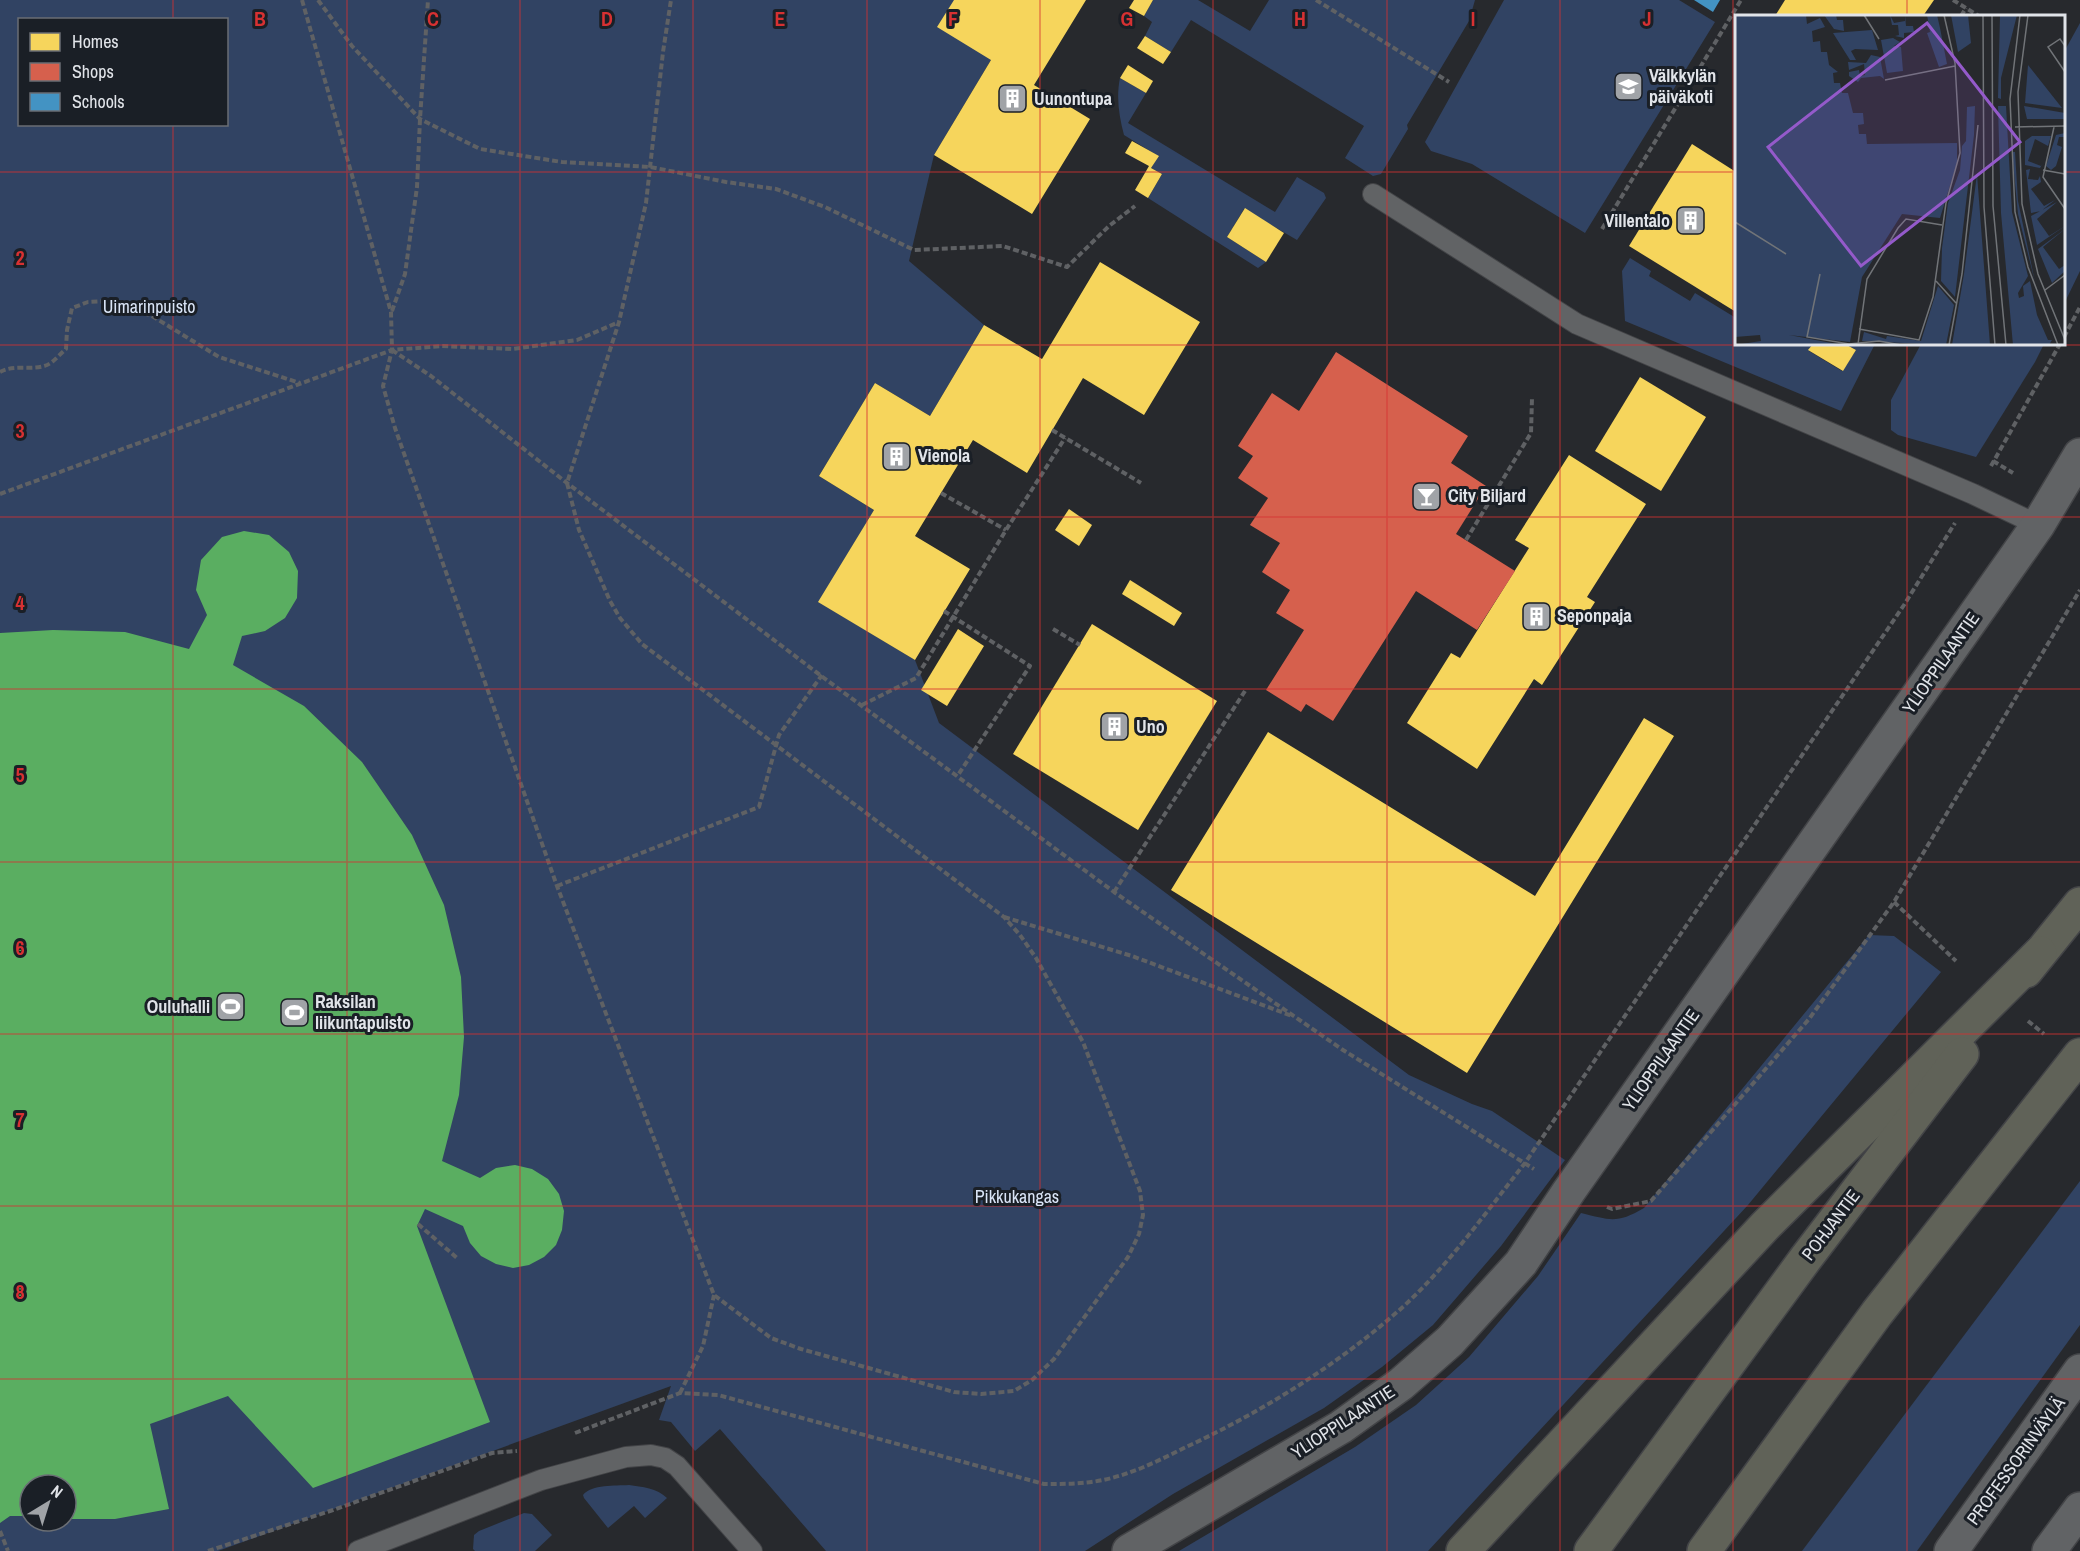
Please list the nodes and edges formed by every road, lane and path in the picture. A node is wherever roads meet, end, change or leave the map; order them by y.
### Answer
1 (302, 0) edge
2 (318, 0) edge
3 (428, 0) edge
4 (671, 0) edge
5 (1316, 0) edge
6 (1741, 0) edge
7 (1953, 0) edge
8 (1966, 8) junction
9 (1962, 15) edge
10 (1977, 15) edge
11 (1449, 82) dead end
12 (420, 119) junction
13 (650, 167) junction
14 (1373, 194) dead end
15 (1135, 206) dead end
16 (1602, 229) dead end
17 (2080, 308) edge
18 (391, 312) junction
19 (619, 322) junction
20 (2065, 335) edge
21 (2059, 345) edge
22 (392, 350) junction
23 (0, 372) edge
24 (301, 383) junction
25 (1532, 398) dead end
26 (1052, 430) dead end
27 (1065, 438) junction
28 (2080, 455) edge
29 (567, 483) junction
30 (1141, 483) dead end
31 (941, 493) dead end
32 (0, 494) edge
33 (1973, 494) junction
34 (2038, 525) junction
35 (1006, 530) junction
36 (1466, 540) dead end
37 (2080, 590) edge
38 (944, 611) dead end
39 (954, 617) junction
40 (1053, 629) dead end
41 (1080, 645) dead end
42 (822, 675) junction
43 (1245, 691) dead end
44 (862, 705) junction
45 (776, 747) junction
46 (958, 776) junction
47 (557, 886) junction
48 (1114, 892) junction
49 (1894, 902) junction
50 (2080, 904) edge
51 (1004, 917) junction
52 (2040, 953) junction
53 (1956, 962) dead end
54 (2022, 1017) dead end
55 (1298, 1019) junction
56 (2043, 1034) dead end
57 (2080, 1055) edge
58 (1525, 1163) junction
59 (1569, 1191) junction
60 (418, 1224) dead end
61 (457, 1258) dead end
62 (714, 1295) junction
63 (2080, 1371) edge
64 (680, 1393) junction
65 (572, 1434) dead end
66 (520, 1451) dead end
67 (2080, 1509) edge
68 (0, 1531) edge
69 (8, 1551) edge
70 (208, 1551) edge
71 (358, 1551) edge
72 (752, 1551) edge
73 (1129, 1551) edge
74 (1463, 1551) edge
75 (1591, 1551) edge
76 (1704, 1551) edge
77 (1951, 1551) edge
78 (2049, 1551) edge

1 - 18 path
2 - 12 path
3 - 12 path
4 - 13 path
5 - 11 path
6 - 16 path
7 - 8 path
8 - 9 path
8 - 10 path
12 - 13 path
12 - 18 path
13 - 15 path
13 - 19 path
14 - 33 lane
17 - 20 path
18 - 22 path
19 - 22 path
19 - 29 path
21 - 33 path
22 - 24 path
22 - 29 path
22 - 47 path
23 - 24 path
24 - 32 path
25 - 36 path
26 - 27 path
27 - 30 path
27 - 35 path
28 - 34 street, YLIOPPILAANTIE
29 - 42 path
29 - 45 path
31 - 35 path
33 - 34 lane
33 - 58 path
34 - 59 street, YLIOPPILAANTIE
35 - 39 path
37 - 49 path
38 - 39 path
39 - 44 path
39 - 46 path
40 - 41 path
42 - 44 path
42 - 45 path
43 - 48 path
44 - 46 path
45 - 47 path
45 - 51 path
46 - 48 path
47 - 62 path
48 - 55 path
49 - 53 path
49 - 59 path
50 - 52 highway, POHJANTIE
51 - 55 path
51 - 62 path
52 - 74 highway
52 - 75 highway, POHJANTIE
54 - 56 path
55 - 58 path
57 - 76 highway
58 - 59 path
58 - 64 path
59 - 73 street, YLIOPPILAANTIE
60 - 61 path
62 - 64 path
63 - 77 street, PROFESSORINVÄYLÄ
64 - 65 path
66 - 70 path
67 - 78 street
68 - 69 path
71 - 72 lane

